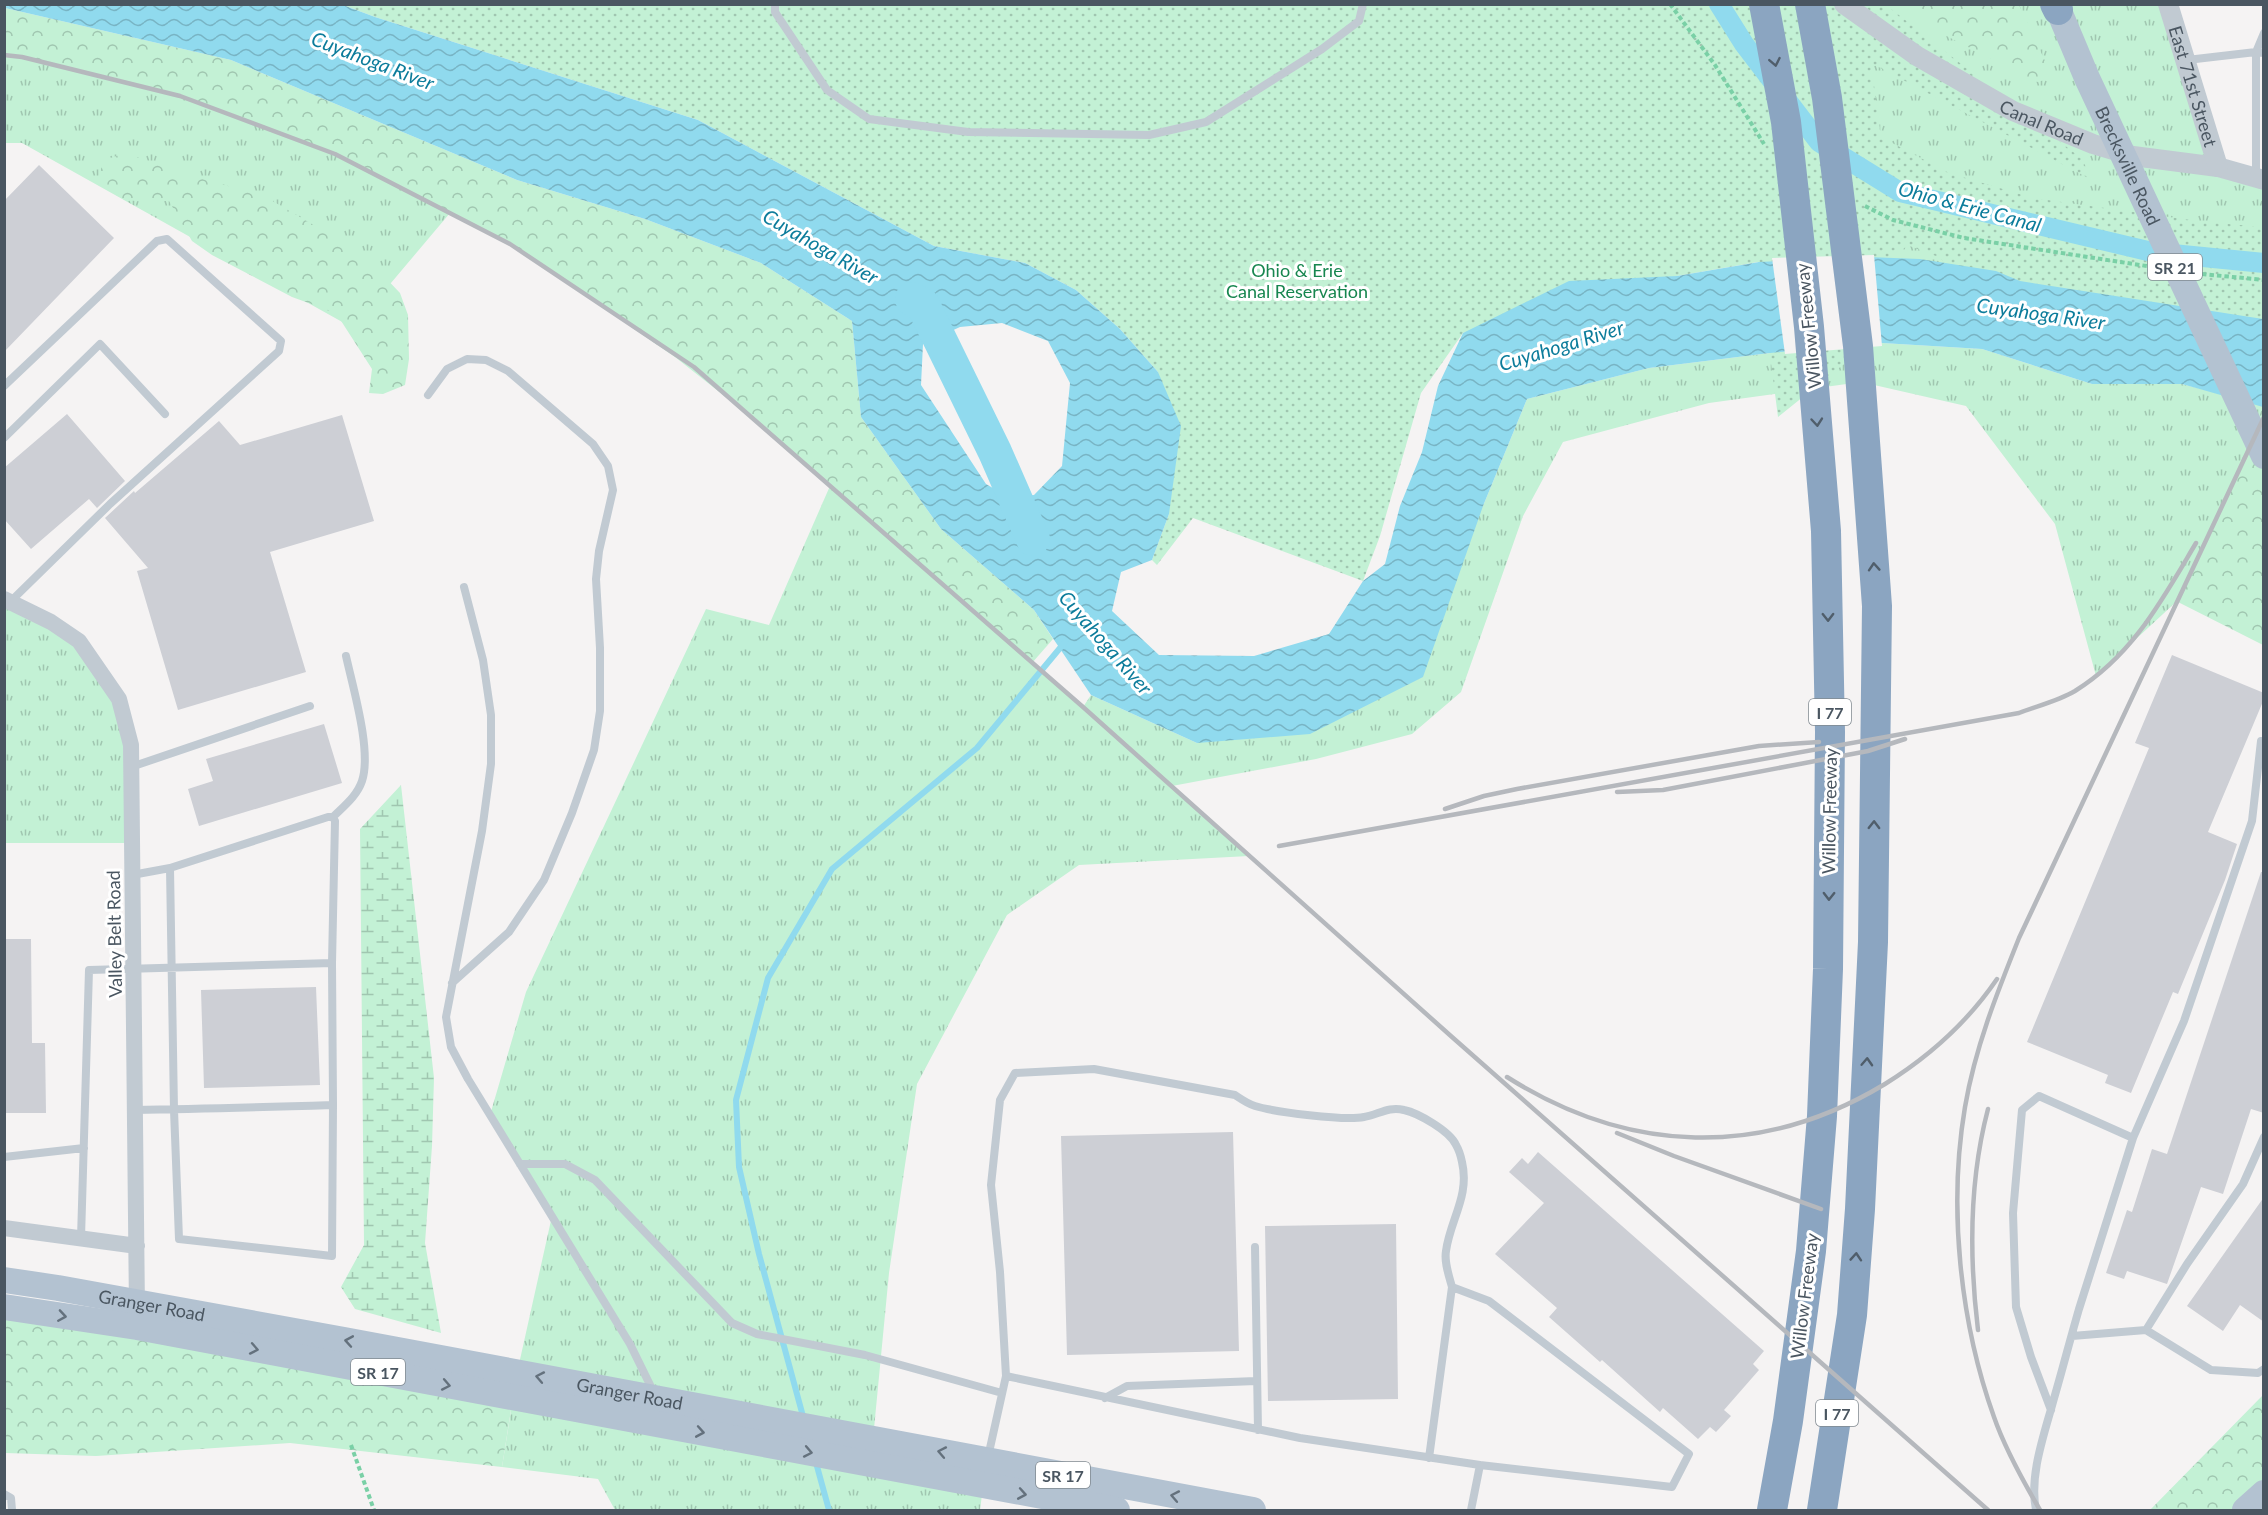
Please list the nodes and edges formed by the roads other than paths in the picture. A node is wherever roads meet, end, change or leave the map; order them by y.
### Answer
1 (775, 4) edge
2 (1363, 4) edge
3 (1764, 4) edge
4 (1810, 4) edge
5 (1844, 4) edge
6 (2168, 4) edge
7 (2056, 6) edge
8 (2264, 33) edge
9 (2260, 53) edge
10 (2187, 60) junction
11 (2218, 167) junction
12 (2260, 179) edge
13 (4, 386) edge
14 (428, 395) dead end
15 (165, 414) dead end
16 (4, 438) edge
17 (2264, 456) edge
18 (464, 587) dead end
19 (7, 600) edge
20 (346, 656) dead end
21 (309, 706) dead end
22 (2264, 743) edge
23 (131, 767) junction
24 (333, 817) junction
25 (170, 868) junction
26 (132, 875) junction
27 (332, 963) junction
28 (172, 967) junction
29 (134, 968) junction
30 (452, 983) junction
31 (333, 1105) junction
32 (135, 1110) junction
33 (174, 1110) junction
34 (2264, 1137) edge
35 (2133, 1138) junction
36 (84, 1148) junction
37 (4, 1157) edge
38 (520, 1164) junction
39 (4, 1228) edge
40 (81, 1238) junction
41 (136, 1246) junction
42 (1255, 1247) dead end
43 (4, 1280) edge
44 (1452, 1287) junction
45 (4, 1307) edge
46 (137, 1315) junction
47 (1852, 1315) junction
48 (2146, 1330) junction
49 (2072, 1335) junction
50 (2264, 1369) edge
51 (1006, 1376) junction
52 (1256, 1381) junction
53 (1002, 1393) junction
54 (1105, 1398) junction
55 (2051, 1410) junction
56 (655, 1412) junction
57 (1258, 1430) junction
58 (1429, 1458) junction
59 (987, 1461) junction
60 (1480, 1465) junction
61 (2264, 1493) edge
62 (4, 1494) edge
63 (981, 1499) edge
64 (12, 1510) edge
65 (1117, 1510) edge
66 (1253, 1510) edge
67 (1471, 1510) edge
68 (1770, 1510) edge
69 (1822, 1510) edge
70 (1830, 1510) edge
71 (2036, 1510) edge
72 (2246, 1510) edge

1 - 2 lane
3 -> 68 highway, Willow Freeway / I 77
47 -> 4 highway, I 77
5 - 11 street, Canal Road
6 - 10 street, East 71st Street
7 - 17 main road, Brecksville Road / SR 21
8 - 9 lane
9 - 10 lane
9 - 12 lane
10 - 11 street, East 71st Street
11 - 12 street, Canal Road
13 - 19 lane
14 - 30 lane
15 - 16 lane
18 - 30 lane
19 - 23 street, Valley Belt Road
20 - 24 lane
21 - 23 lane
22 - 35 lane
23 - 26 street, Valley Belt Road
24 - 25 lane
24 - 27 lane
25 - 26 lane
25 - 28 lane
26 - 29 street, Valley Belt Road
27 - 28 lane
27 - 31 lane
28 - 29 lane
28 - 33 lane
29 - 32 street, Valley Belt Road
29 - 36 lane
30 - 38 lane
31 - 33 lane
31 - 33 lane
32 - 33 lane
32 - 41 street, Valley Belt Road
34 - 48 lane
35 - 49 lane
35 - 55 lane
36 - 37 lane
36 - 40 lane
38 - 53 lane
38 - 56 lane
39 - 40 street
40 - 41 street
41 - 46 street, Valley Belt Road
42 - 52 lane
43 - 46 main road, Granger Road / SR 17
44 - 51 lane
44 - 58 lane
44 - 60 lane
45 -> 46 main road, Granger Road / SR 17
46 - 56 main road, Granger Road / SR 17
47 - 69 highway, I 77
47 - 70 highway
48 - 49 lane
48 - 50 lane
49 - 55 lane
51 - 53 lane
51 - 54 lane
52 - 54 lane
52 - 57 lane
53 - 59 lane
54 - 57 lane
55 - 71 lane
59 -> 56 main road, Granger Road / SR 17
56 -> 63 main road, Granger Road / SR 17
57 - 58 lane
58 - 60 lane
59 - 63 main road
66 -> 59 main road, Granger Road / SR 17
60 - 67 lane
61 - 72 main road
62 - 64 lane
63 -> 65 main road, Granger Road / SR 17

